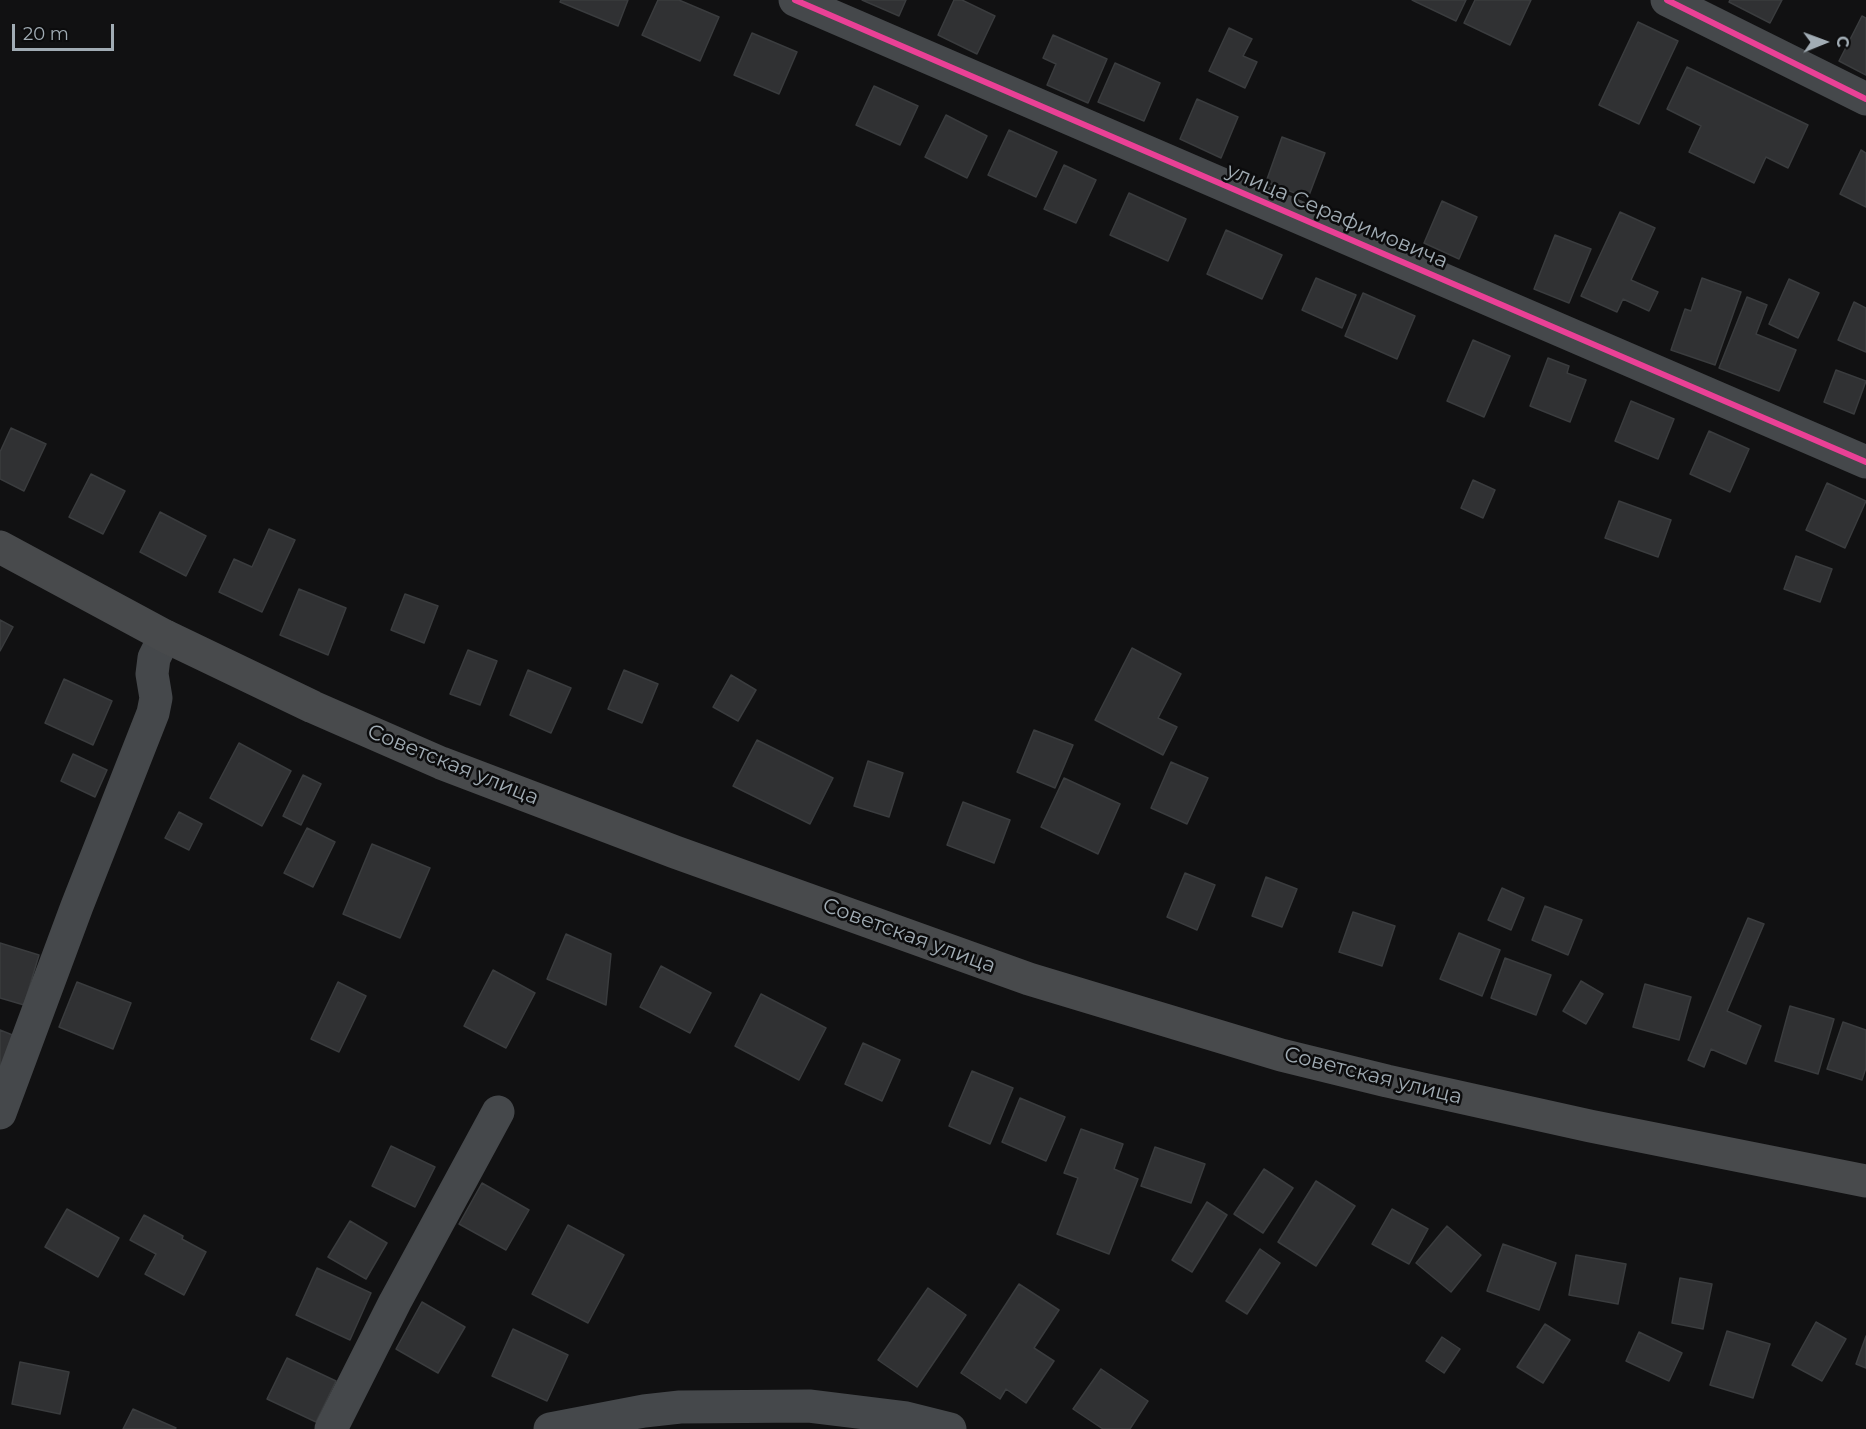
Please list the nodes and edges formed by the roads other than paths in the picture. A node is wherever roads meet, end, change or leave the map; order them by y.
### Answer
1 (795, 0) edge
2 (1667, 0) edge
3 (1866, 99) edge
4 (1866, 462) edge
5 (0, 547) edge
6 (165, 636) junction
7 (498, 1112) dead end
8 (0, 1113) edge
9 (1866, 1181) edge
10 (331, 1429) edge
11 (550, 1429) edge
12 (950, 1429) edge

1 - 4 street, улица Серафимовича
2 - 3 street
5 - 6 main road, Советская улица
6 - 8 street
6 - 9 main road, Советская улица
7 - 10 street
11 - 12 street

